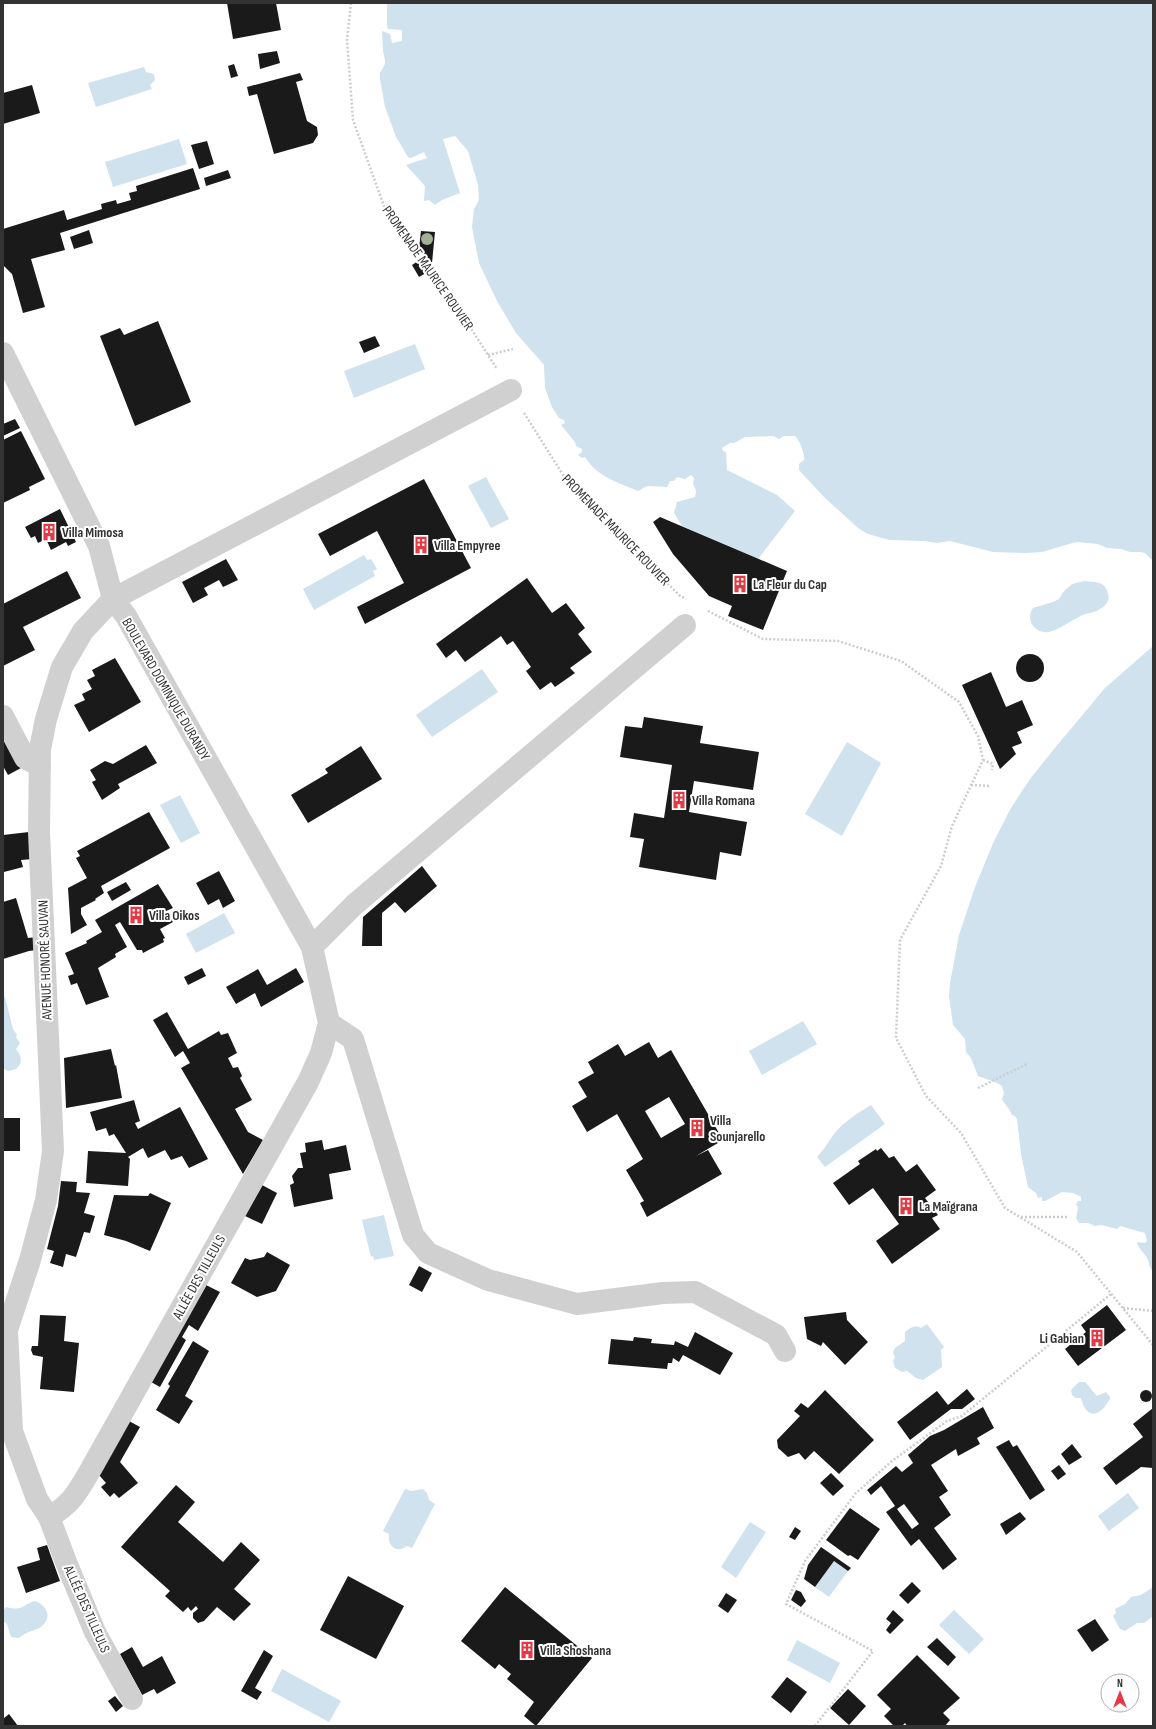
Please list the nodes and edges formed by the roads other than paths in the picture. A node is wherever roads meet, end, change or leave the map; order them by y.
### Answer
1 (3, 353) edge
2 (511, 390) road end
3 (113, 599) junction
4 (685, 625) dead end
5 (3, 716) edge
6 (40, 766) junction
7 (312, 947) junction
8 (328, 1023) junction
9 (5, 1332) edge
10 (785, 1351) dead end
11 (49, 1517) junction
12 (132, 1699) dead end

1 - 3 street, BOULEVARD DOMINIQUE DURANDY
2 - 3 street, AVENUE HONORÉ SAUVAN
3 - 6 street, AVENUE HONORÉ SAUVAN
3 - 7 street, BOULEVARD DOMINIQUE DURANDY
4 - 7 street
5 - 6 street
6 - 9 street, AVENUE HONORÉ SAUVAN
7 - 8 street, BOULEVARD DOMINIQUE DURANDY
8 - 10 street
8 - 11 street, ALLÉE DES TILLEULS
9 - 11 street, ALLÉE DES TILLEULS
11 - 12 street, ALLÉE DES TILLEULS

